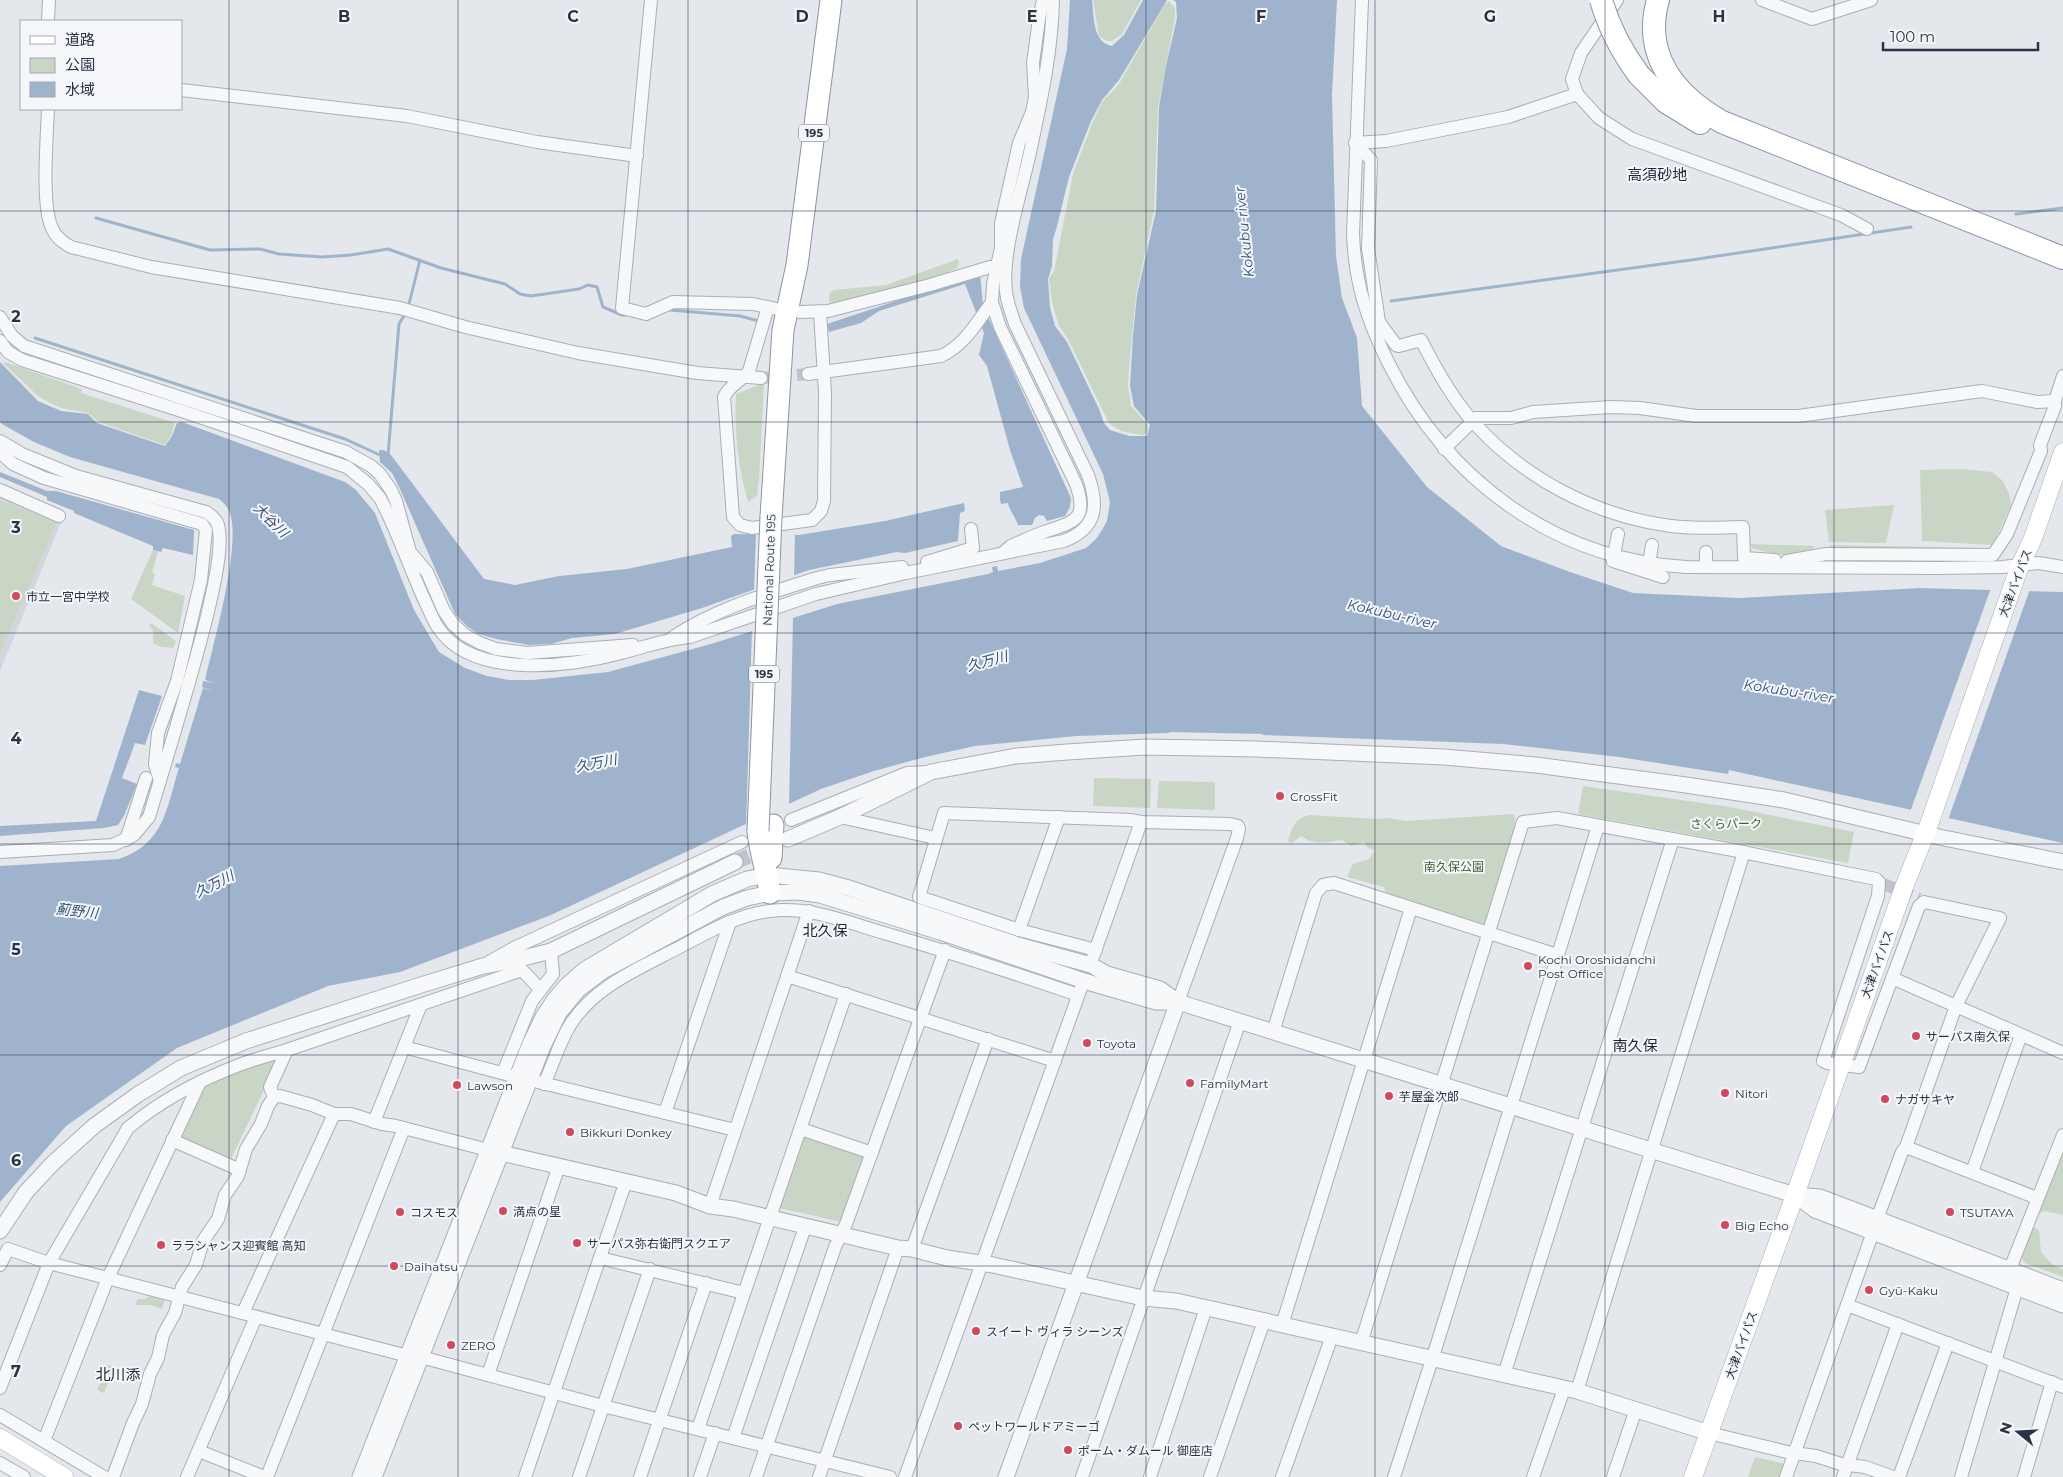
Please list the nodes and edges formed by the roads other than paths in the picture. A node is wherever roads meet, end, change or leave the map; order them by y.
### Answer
1 (48, 0) edge
2 (651, 0) edge
3 (831, 0) edge
4 (1043, 0) edge
5 (1053, 0) edge
6 (1362, 0) edge
7 (1601, 0) edge
8 (1617, 0) edge
9 (1658, 0) edge
10 (1762, 0) edge
11 (1871, 0) edge
12 (48, 20) edge
13 (182, 90) edge
14 (1576, 94) junction
15 (1036, 108) junction
16 (48, 110) edge
17 (1355, 143) junction
18 (637, 156) junction
19 (1867, 228) dead end
20 (1004, 254) junction
21 (2063, 258) edge
22 (996, 267) junction
23 (2063, 269) edge
24 (990, 305) junction
25 (794, 310) junction
26 (0, 317) edge
27 (1375, 323) junction
28 (0, 341) edge
29 (822, 371) junction
30 (808, 374) tunnel mouth
31 (2063, 376) edge
32 (745, 377) junction
33 (761, 378) tunnel mouth
34 (2055, 401) junction
35 (1473, 422) junction
36 (0, 441) edge
37 (1444, 449) junction
38 (0, 452) edge
39 (2063, 452) edge
40 (0, 490) edge
41 (60, 516) dead end
42 (970, 529) dead end
43 (1618, 534) dead end
44 (1652, 545) dead end
45 (1706, 552) dead end
46 (1000, 555) junction
47 (1614, 556) junction
48 (1649, 564) junction
49 (1787, 564) junction
50 (1706, 567) junction
51 (2063, 567) edge
52 (2019, 568) junction
53 (905, 570) junction
54 (1663, 577) dead end
55 (645, 645) junction
56 (931, 772) junction
57 (146, 778) dead end
58 (160, 781) junction
59 (840, 817) junction
60 (1059, 817) junction
61 (1141, 822) junction
62 (1598, 826) junction
63 (770, 831) junction
64 (1925, 834) junction
65 (935, 838) junction
66 (1673, 839) junction
67 (126, 840) junction
68 (0, 852) edge
69 (1744, 852) junction
70 (735, 862) tunnel mouth
71 (2063, 862) edge
72 (769, 884) junction
73 (1411, 908) junction
74 (809, 911) junction
75 (730, 922) junction
76 (1018, 930) junction
77 (1488, 932) junction
78 (945, 950) junction
79 (1096, 950) junction
80 (551, 951) junction
81 (1557, 955) junction
82 (1090, 965) junction
83 (483, 966) junction
84 (787, 976) junction
85 (1892, 978) junction
86 (1081, 988) junction
87 (540, 989) junction
88 (846, 994) junction
89 (1178, 1002) junction
90 (1956, 1006) junction
91 (420, 1007) junction
92 (920, 1018) junction
93 (1240, 1021) junction
94 (1273, 1032) junction
95 (2021, 1035) junction
96 (988, 1039) junction
97 (404, 1047) junction
98 (287, 1050) junction
99 (2063, 1053) edge
100 (1364, 1060) junction
101 (1055, 1061) junction
102 (1840, 1066) junction
103 (523, 1078) junction
104 (200, 1082) junction
105 (1441, 1084) junction
106 (274, 1097) junction
107 (1510, 1106) junction
108 (666, 1112) junction
109 (334, 1114) junction
110 (374, 1122) junction
111 (404, 1128) junction
112 (1581, 1128) junction
113 (801, 1129) junction
114 (735, 1130) junction
115 (2063, 1134) edge
116 (172, 1140) junction
117 (1906, 1147) junction
118 (1652, 1150) junction
119 (494, 1151) junction
120 (872, 1153) junction
121 (559, 1166) junction
122 (240, 1170) junction
123 (1972, 1172) junction
124 (626, 1181) junction
125 (1795, 1195) junction
126 (2037, 1198) junction
127 (710, 1206) junction
128 (770, 1218) junction
129 (1875, 1226) junction
130 (805, 1227) junction
131 (0, 1231) edge
132 (841, 1234) junction
133 (905, 1248) junction
134 (600, 1258) junction
135 (49, 1263) junction
136 (983, 1263) junction
137 (0, 1265) edge
138 (650, 1269) junction
139 (108, 1278) junction
140 (2010, 1280) junction
141 (706, 1283) junction
142 (1075, 1283) junction
143 (2063, 1290) edge
144 (744, 1293) junction
145 (179, 1296) junction
146 (1143, 1298) junction
147 (1847, 1305) junction
148 (2063, 1305) edge
149 (1206, 1308) junction
150 (243, 1313) junction
151 (256, 1317) junction
152 (1264, 1321) junction
153 (1898, 1324) junction
154 (1282, 1325) junction
155 (323, 1334) junction
156 (1332, 1336) junction
157 (1361, 1343) junction
158 (1948, 1344) junction
159 (414, 1357) junction
160 (1431, 1359) junction
161 (1996, 1360) junction
162 (488, 1375) junction
163 (1504, 1375) junction
164 (2057, 1384) edge
165 (0, 1388) edge
166 (1570, 1390) junction
167 (553, 1393) junction
168 (603, 1406) junction
169 (1636, 1409) junction
170 (0, 1414) edge
171 (660, 1420) junction
172 (698, 1429) junction
173 (715, 1433) junction
174 (1709, 1433) junction
175 (0, 1438) edge
176 (733, 1438) junction
177 (44, 1440) junction
178 (766, 1446) junction
179 (199, 1451) junction
180 (1795, 1453) junction
181 (824, 1460) junction
182 (0, 1463) edge
183 (1845, 1471) edge
184 (24, 1477) edge
185 (64, 1477) edge
186 (104, 1477) edge
187 (113, 1477) edge
188 (187, 1477) edge
189 (265, 1477) edge
190 (360, 1477) edge
191 (374, 1477) edge
192 (525, 1477) edge
193 (579, 1477) edge
194 (640, 1477) edge
195 (700, 1477) edge
196 (756, 1477) edge
197 (819, 1477) edge
198 (890, 1477) edge
199 (905, 1477) edge
200 (1006, 1477) edge
201 (1082, 1477) edge
202 (1150, 1477) edge
203 (1210, 1477) edge
204 (1282, 1477) edge
205 (1394, 1477) edge
206 (1533, 1477) edge
207 (1612, 1477) edge
208 (1693, 1477) edge
209 (1786, 1477) edge
210 (1893, 1477) edge
211 (1899, 1477) edge
212 (1961, 1477) edge
213 (2024, 1477) edge

1 - 12 street
2 - 18 street
3 - 25 highway, National Route 195 / 195
4 - 15 street
5 - 15 street
6 - 17 street
7 - 23 highway, bridge
8 - 14 street
9 - 21 highway
10 - 11 street
13 - 18 street
14 - 17 street
14 - 19 street
15 - 20 street
16 - 32 street
17 - 27 street
18 - 25 street
20 - 22 street
20 - 46 street
22 - 24 street
22 - 25 street
24 - 29 street
24 - 46 street
25 - 29 street
25 - 32 street
25 - 63 highway, National Route 195 / 195, bridge
26 - 55 street
27 - 35 street
27 - 37 street
28 - 55 street
29 - 30 street
29 - 32 street
31 - 34 street
32 - 33 street
34 - 35 street
34 - 49 street
35 - 37 street
35 - 49 street
36 - 58 street
37 - 47 street
38 - 58 street
39 - 52 main road, 大津バイパス
40 - 41 street
42 - 53 street
43 - 47 street
44 - 48 street
45 - 50 street
46 - 53 street
47 - 48 street
47 - 54 street
48 - 50 street
49 - 50 street
49 - 52 street
51 - 52 street
52 - 64 main road, 大津バイパス
53 - 55 street
56 - 59 street
56 - 63 street
56 - 64 street
57 - 67 street
58 - 67 street
59 - 63 street
59 - 65 street
60 - 61 street
60 - 65 street
60 - 76 street
61 - 79 street
61 - 89 street
62 - 66 street
62 - 77 street
62 - 81 street
63 - 72 highway, National Route 195 / 195
63 - 83 street
64 - 71 street
64 - 102 main road, 大津バイパス
65 - 76 street
66 - 69 street
66 - 112 street
67 - 68 street
69 - 102 street
69 - 118 street
70 - 80 street
72 - 82 street
72 - 86 street
72 - 103 street
73 - 77 street
73 - 94 street
73 - 100 street
74 - 75 street
74 - 78 street
74 - 84 street
75 - 103 street
75 - 108 street
76 - 79 street
77 - 81 street
77 - 105 street
78 - 86 street
78 - 92 street
79 - 82 street
80 - 83 street
80 - 87 street
81 - 107 street
82 - 89 street
83 - 131 street
84 - 88 street
84 - 114 street
85 - 90 street
85 - 90 street
85 - 102 street
86 - 89 street
86 - 101 street
87 - 91 street
87 - 103 street
88 - 92 street
88 - 113 street
89 - 93 street
89 - 142 street
90 - 95 street
90 - 117 street
91 - 97 street
91 - 98 street
92 - 96 street
92 - 120 street
93 - 94 street
93 - 146 street
94 - 100 street
95 - 99 street
95 - 123 street
96 - 101 street
96 - 133 street
97 - 103 street
97 - 110 street
98 - 104 street
98 - 106 street
100 - 105 street
100 - 154 street
101 - 136 street
102 - 125 main road, 大津バイパス
103 - 108 street
103 - 119 street
104 - 116 street
104 - 135 street
105 - 107 street
105 - 157 street
106 - 109 street
106 - 122 street
107 - 112 street
107 - 160 street
108 - 114 street
109 - 110 street
109 - 150 street
110 - 111 street
111 - 119 street
111 - 155 street
112 - 118 street
112 - 163 street
113 - 120 street
113 - 128 street
114 - 127 street
115 - 126 street
116 - 122 street
116 - 139 street
117 - 123 street
117 - 129 street
118 - 125 street
118 - 166 street
119 - 121 street
119 - 159 street
120 - 132 street
121 - 124 street
121 - 162 street
122 - 145 street
123 - 126 street
124 - 127 street
124 - 134 street
125 - 129 street
125 - 174 main road, 大津バイパス
126 - 140 street
127 - 128 street
128 - 130 street
128 - 144 street
129 - 140 street
129 - 147 street
130 - 132 street
130 - 176 street
132 - 133 street
132 - 178 street
133 - 136 street
133 - 181 street
134 - 138 street
134 - 167 street
135 - 137 street
135 - 139 street
135 - 165 street
136 - 142 street
136 - 199 street
138 - 141 street
138 - 168 street
139 - 145 street
139 - 177 street
140 - 143 street
140 - 148 street
140 - 161 street
141 - 144 street
141 - 171 street
142 - 146 street
142 - 200 street
144 - 172 street
145 - 150 street
145 - 187 street
146 - 149 street
146 - 201 street
147 - 153 street
147 - 180 street
149 - 152 street
149 - 202 street
150 - 151 street
151 - 155 street
151 - 179 street
152 - 154 street
152 - 203 street
153 - 158 street
153 - 183 street
154 - 156 street
155 - 159 street
155 - 189 street
156 - 157 street
156 - 204 street
157 - 160 street
158 - 161 street
158 - 211 street
159 - 162 street
159 - 190 street
159 - 191 street
160 - 163 street
160 - 205 street
161 - 164 street
161 - 212 street
162 - 167 street
163 - 166 street
164 - 213 street
166 - 169 street
166 - 206 street
167 - 168 street
167 - 192 street
168 - 171 street
168 - 193 street
169 - 174 street
169 - 207 street
170 - 177 street
171 - 172 street
171 - 194 street
172 - 173 street
173 - 176 street
173 - 195 street
174 - 180 street
174 - 208 main road, 大津バイパス
175 - 185 main road
176 - 178 street
177 - 186 street
178 - 181 street
178 - 196 street
179 - 188 street
179 - 189 street
180 - 183 street
180 - 209 street
181 - 197 street
181 - 198 street
182 - 184 street
183 - 210 street

